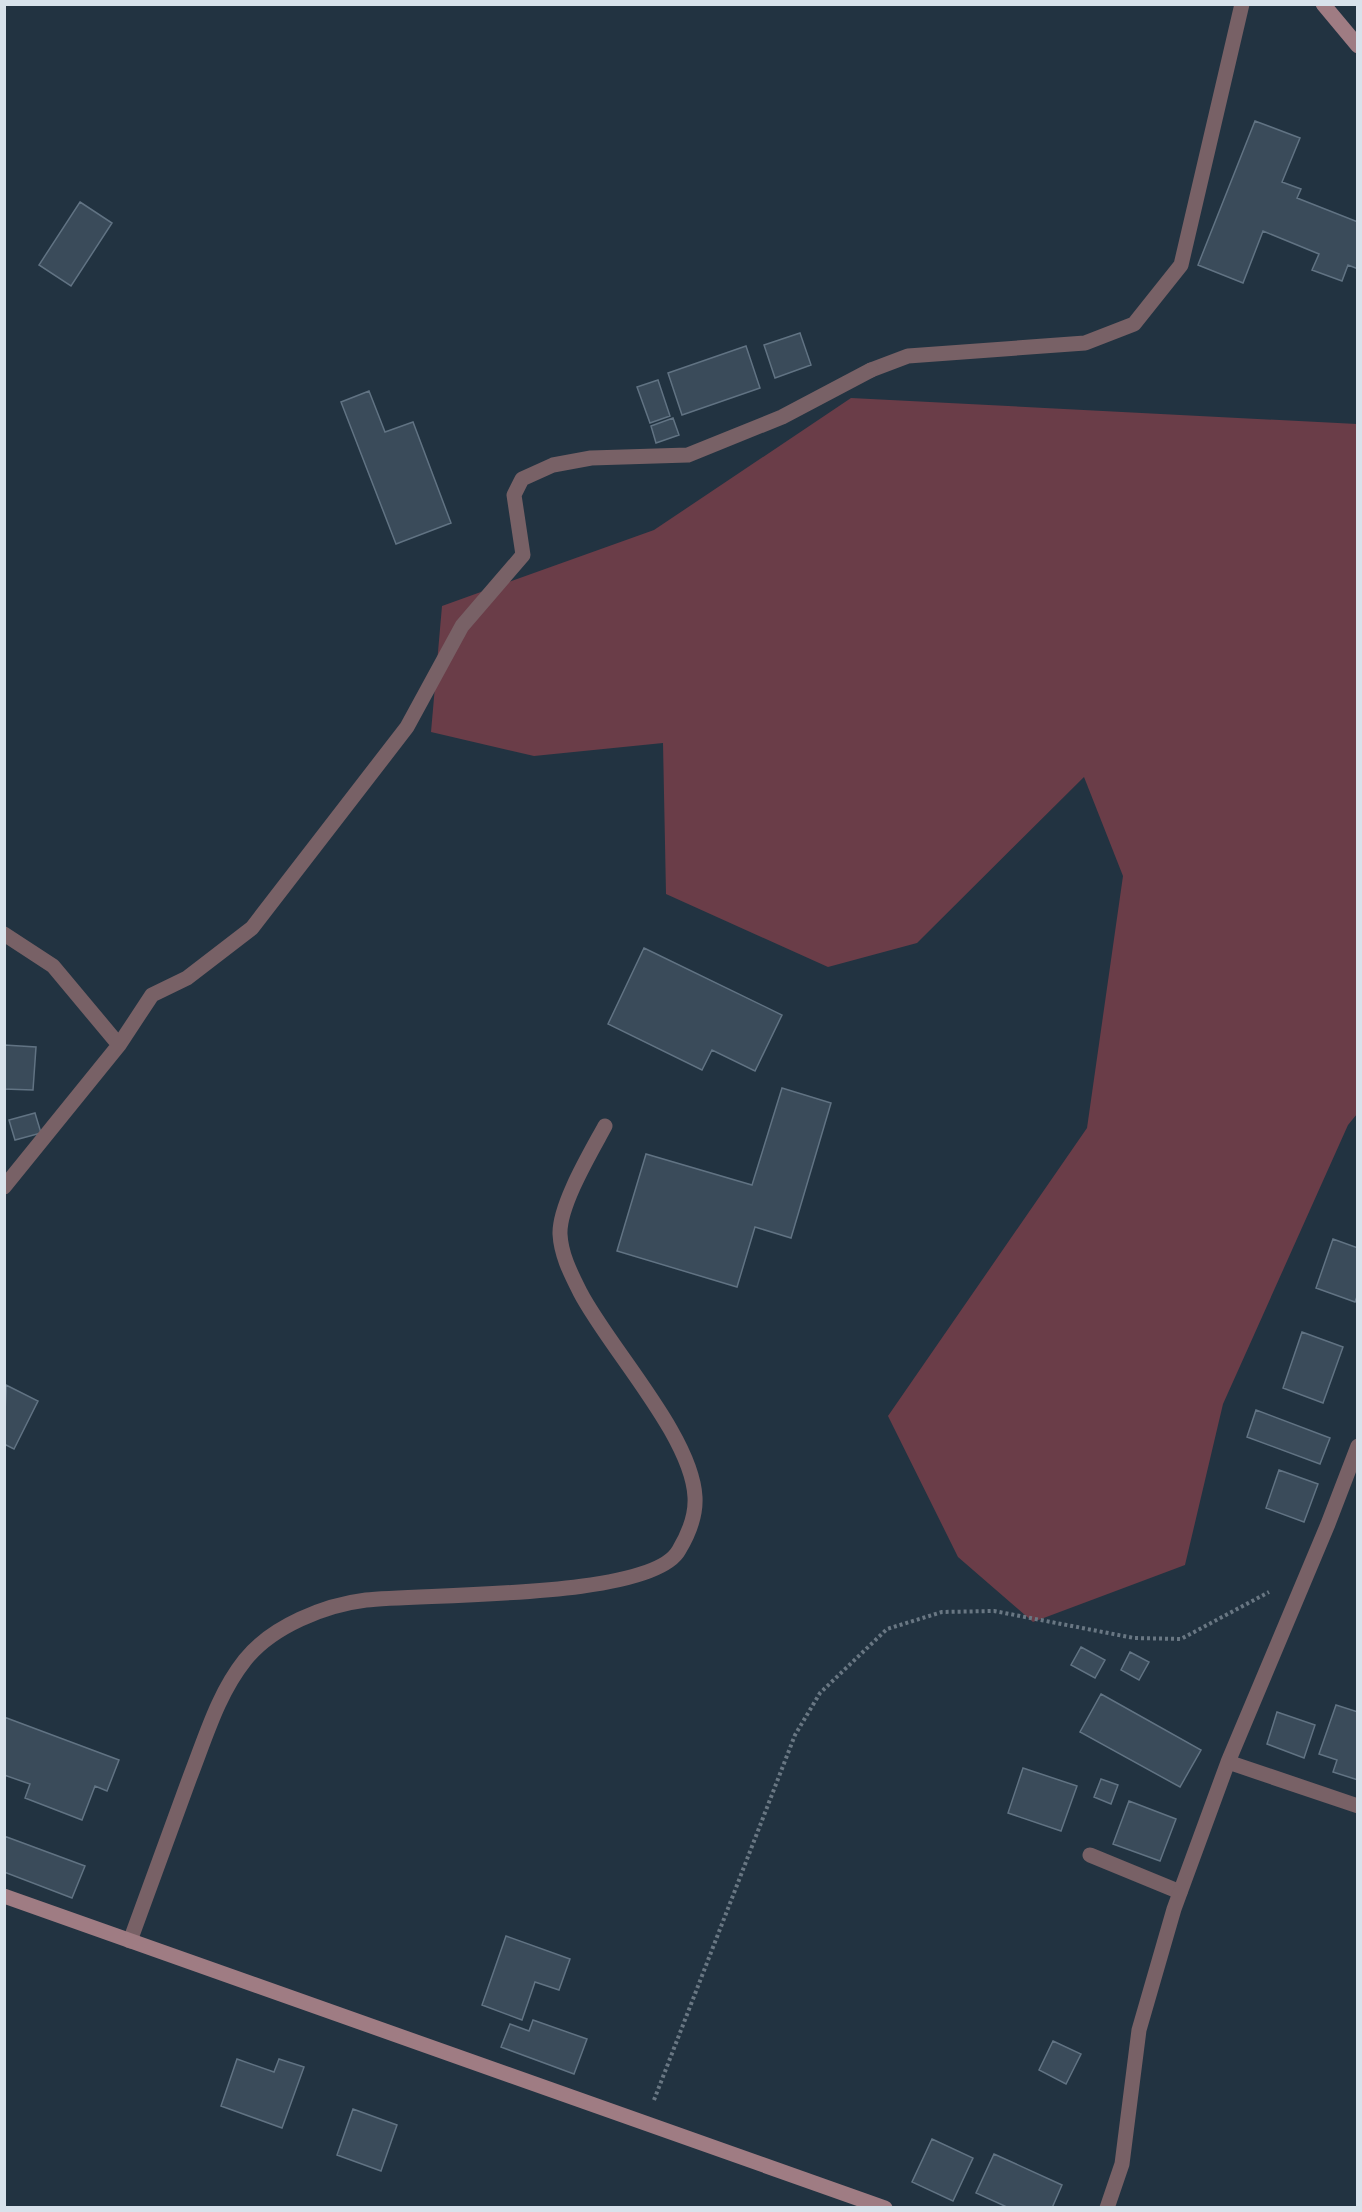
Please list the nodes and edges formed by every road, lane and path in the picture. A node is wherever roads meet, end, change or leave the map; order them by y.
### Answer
1 (1242, 4) edge
2 (1323, 4) edge
3 (1358, 46) edge
4 (4, 934) edge
5 (119, 1045) junction
6 (605, 1126) dead end
7 (4, 1187) edge
8 (1358, 1446) edge
9 (1307, 1574) junction
10 (1228, 1762) junction
11 (1358, 1806) edge
12 (1090, 1855) dead end
13 (1180, 1892) junction
14 (4, 1896) edge
15 (130, 1941) junction
16 (645, 2123) junction
17 (885, 2208) edge
18 (1107, 2208) edge

1 - 5 street
2 - 3 street
4 - 5 street
5 - 7 street
6 - 15 street
8 - 9 street
9 - 10 street
9 - 16 path
10 - 11 street
10 - 13 street
12 - 13 street
13 - 18 street
14 - 15 street
15 - 16 street
16 - 17 street

